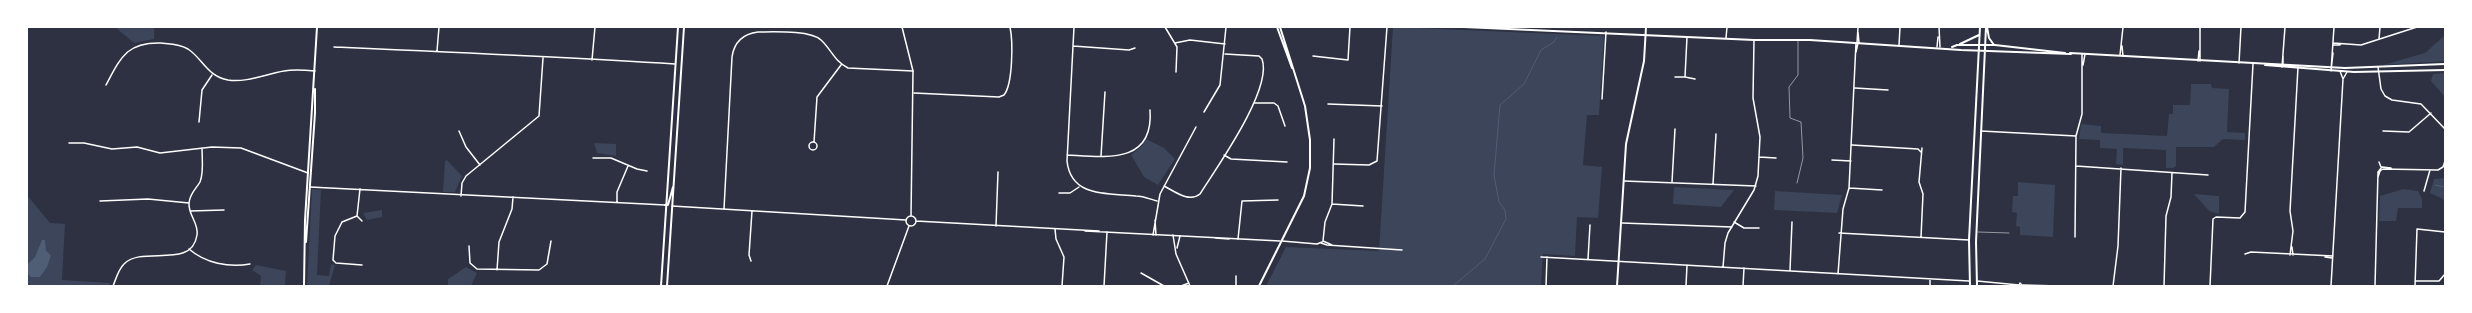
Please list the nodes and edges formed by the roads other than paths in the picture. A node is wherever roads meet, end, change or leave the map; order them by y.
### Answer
1 (317, 27) edge
2 (439, 27) edge
3 (595, 27) edge
4 (678, 27) edge
5 (684, 27) edge
6 (902, 27) edge
7 (1010, 27) edge
8 (1074, 27) edge
9 (1165, 27) edge
10 (1226, 27) edge
11 (1277, 27) edge
12 (1280, 27) edge
13 (1350, 27) edge
14 (1387, 27) edge
15 (1464, 27) edge
16 (1547, 27) edge
17 (1646, 27) edge
18 (1727, 27) edge
19 (1858, 27) edge
20 (1900, 27) edge
21 (1939, 27) edge
22 (1980, 27) edge
23 (1987, 27) edge
24 (2123, 27) edge
25 (2200, 27) edge
26 (2241, 27) edge
27 (2284, 27) edge
28 (2334, 27) edge
29 (2380, 27) edge
30 (2417, 27) edge
31 (1546, 31) junction
32 (1606, 32) junction
33 (1645, 35) junction
34 (1980, 35) junction
35 (1687, 37) junction
36 (1726, 38) junction
37 (1754, 40) junction
38 (1798, 40) junction
39 (2379, 40) junction
40 (1175, 43) junction
41 (1857, 43) junction
42 (1225, 44) junction
43 (2333, 44) junction
44 (1899, 45) junction
45 (1957, 45) junction
46 (1979, 45) junction
47 (1985, 45) junction
48 (1994, 45) junction
49 (1073, 46) junction
50 (334, 47) dead end
51 (1938, 47) junction
52 (1135, 48) dead end
53 (1951, 48) junction
54 (1979, 50) junction
55 (1984, 50) junction
56 (437, 51) junction
57 (1225, 54) junction
58 (2071, 54) junction
59 (2084, 54) junction
60 (1312, 56) dead end
61 (2121, 56) junction
62 (543, 58) junction
63 (592, 60) junction
64 (2199, 61) junction
65 (2239, 63) junction
66 (675, 64) junction
67 (2253, 64) junction
68 (2445, 64) edge
69 (841, 65) junction
70 (2282, 65) junction
71 (2298, 65) junction
72 (2332, 66) junction
73 (2378, 67) junction
74 (2298, 68) junction
75 (2445, 70) edge
76 (315, 71) junction
77 (913, 71) junction
78 (2332, 71) junction
79 (2340, 71) junction
80 (1176, 72) dead end
81 (2347, 72) junction
82 (2378, 72) junction
83 (1295, 73) junction
84 (212, 75) junction
85 (1675, 77) dead end
86 (1684, 77) junction
87 (1695, 78) dead end
88 (2343, 79) junction
89 (106, 85) dead end
90 (1855, 88) junction
91 (1888, 90) dead end
92 (1105, 92) dead end
93 (914, 93) junction
94 (1602, 99) dead end
95 (1254, 103) junction
96 (1977, 103) junction
97 (1982, 103) junction
98 (1328, 104) dead end
99 (1382, 106) junction
100 (1150, 110) dead end
101 (1204, 112) dead end
102 (2431, 114) junction
103 (199, 122) dead end
104 (1285, 126) dead end
105 (1196, 127) dead end
106 (1675, 129) dead end
107 (2445, 129) edge
108 (2383, 130) dead end
109 (459, 131) dead end
110 (1981, 131) junction
111 (1716, 134) dead end
112 (2076, 136) junction
113 (1334, 139) dead end
114 (814, 142) junction
115 (69, 143) dead end
116 (1852, 145) junction
117 (202, 148) junction
118 (1922, 148) dead end
119 (1921, 152) junction
120 (1067, 155) junction
121 (1224, 155) junction
122 (1101, 157) junction
123 (1759, 157) junction
124 (593, 158) dead end
125 (1776, 158) dead end
126 (1832, 160) dead end
127 (1850, 161) junction
128 (2445, 161) edge
129 (1287, 162) dead end
130 (2379, 162) dead end
131 (1334, 164) junction
132 (480, 165) junction
133 (628, 166) junction
134 (2076, 166) junction
135 (2121, 168) junction
136 (2381, 168) junction
137 (668, 170) junction
138 (674, 170) junction
139 (2430, 170) junction
140 (647, 171) dead end
141 (998, 172) dead end
142 (2172, 172) junction
143 (309, 173) junction
144 (2208, 175) dead end
145 (1623, 181) junction
146 (1672, 182) junction
147 (1797, 183) dead end
148 (1713, 184) junction
149 (673, 186) junction
150 (1079, 186) junction
151 (1164, 186) junction
152 (1756, 186) junction
153 (308, 187) junction
154 (1849, 188) junction
155 (360, 189) junction
156 (1882, 190) dead end
157 (2424, 191) dead end
158 (1059, 193) dead end
159 (461, 196) junction
160 (512, 196) junction
161 (1239, 198) dead end
162 (100, 200) dead end
163 (1278, 200) dead end
164 (1157, 201) junction
165 (1242, 201) junction
166 (617, 202) junction
167 (189, 203) junction
168 (1971, 203) junction
169 (1977, 203) junction
170 (1332, 204) junction
171 (665, 205) junction
172 (672, 206) junction
173 (1363, 206) dead end
174 (724, 209) junction
175 (224, 210) dead end
176 (190, 211) junction
177 (752, 211) junction
178 (357, 216) junction
179 (911, 216) junction
180 (906, 220) junction
181 (362, 221) dead end
182 (916, 221) junction
183 (1734, 222) junction
184 (1792, 222) dead end
185 (1620, 223) junction
186 (1590, 225) dead end
187 (909, 226) junction
188 (996, 226) junction
189 (1732, 227) junction
190 (1759, 228) dead end
191 (1055, 229) junction
192 (1107, 232) junction
193 (1976, 232) junction
194 (2445, 232) edge
195 (2009, 233) dead end
196 (1839, 234) junction
197 (1154, 235) junction
198 (1173, 235) junction
199 (1180, 236) junction
200 (1921, 238) junction
201 (2075, 238) dead end
202 (1238, 239) junction
203 (1969, 240) junction
204 (551, 241) dead end
205 (1281, 241) junction
206 (1322, 242) junction
207 (469, 246) dead end
208 (189, 249) junction
209 (1176, 250) junction
210 (1402, 250) dead end
211 (2245, 254) dead end
212 (2292, 255) junction
213 (1541, 257) dead end
214 (1547, 257) junction
215 (2332, 257) junction
216 (1588, 259) junction
217 (751, 261) dead end
218 (1619, 261) junction
219 (250, 264) dead end
220 (362, 264) dead end
221 (1687, 265) junction
222 (1723, 267) junction
223 (1744, 268) junction
224 (497, 270) junction
225 (1790, 270) junction
226 (1141, 273) dead end
227 (1838, 274) junction
228 (2445, 274) edge
229 (1236, 276) dead end
230 (1930, 279) junction
231 (1969, 281) junction
232 (1976, 281) junction
233 (2415, 281) junction
234 (1189, 283) junction
235 (2019, 285) edge
236 (2023, 285) edge
237 (113, 286) edge
238 (304, 286) edge
239 (661, 286) edge
240 (667, 286) edge
241 (887, 286) edge
242 (1062, 286) edge
243 (1104, 286) edge
244 (1164, 286) edge
245 (1181, 286) edge
246 (1190, 286) edge
247 (1236, 286) edge
248 (1259, 286) edge
249 (1546, 286) edge
250 (1617, 286) edge
251 (1686, 286) edge
252 (1743, 286) edge
253 (1930, 286) edge
254 (1970, 286) edge
255 (1977, 286) edge
256 (2059, 286) edge
257 (2113, 286) edge
258 (2164, 286) edge
259 (2210, 286) edge
260 (2331, 286) edge
261 (2375, 286) edge
262 (2415, 286) edge

1 - 76 main road
2 - 56 street
3 - 63 street
4 - 66 main road
5 - 138 main road
6 - 77 street
7 - 93 street
8 - 49 street
9 - 40 street
10 - 42 street
11 - 83 main road
12 - 83 main road
13 - 60 street
14 - 99 street
15 - 31 main road
16 - 31 street
17 - 33 main road
18 - 36 street
19 - 41 street
20 - 44 street
21 - 51 street
22 - 34 main road
23 - 47 main road
23 - 48 main road
24 - 61 street
25 - 64 street
26 - 65 street
27 - 70 street
28 - 43 street
29 - 39 street
30 - 39 street
31 - 32 main road
32 - 33 main road
32 - 94 street
33 - 35 main road
33 - 145 main road
34 - 45 main road
34 - 46 main road
35 - 36 main road
35 - 86 street
36 - 37 main road
37 - 38 main road
37 - 123 street
38 - 41 main road
38 - 147 lane
39 - 43 street
40 - 42 street
40 - 80 street
41 - 44 main road
41 - 90 street
42 - 57 street
43 - 72 street
44 - 51 main road
45 - 46 main road
45 - 53 main road
46 - 47 main road
46 - 54 main road
47 - 48 main road
47 - 55 main road
48 - 58 main road
49 - 52 street
49 - 120 street
50 - 56 street
51 - 53 main road
53 - 54 main road
54 - 55 main road
54 - 96 main road
55 - 58 main road
55 - 97 main road
56 - 62 street
57 - 95 street
57 - 101 street
58 - 59 main road
59 - 61 main road
59 - 112 street
61 - 64 main road
62 - 63 street
62 - 132 street
63 - 66 street
64 - 65 main road
65 - 67 main road
66 - 137 main road
67 - 70 main road
67 - 259 street
68 - 73 main road
69 - 77 street
69 - 114 street
69 - 174 street
70 - 71 main road
70 - 74 main road
71 - 72 main road
71 - 74 street
72 - 73 main road
72 - 78 street
73 - 82 street
74 - 78 main road
74 - 212 street
75 - 82 main road
76 - 84 street
76 - 143 main road
77 - 93 street
78 - 79 main road
79 - 81 main road
79 - 88 street
81 - 82 main road
81 - 88 street
82 - 102 street
83 - 205 main road
84 - 89 street
84 - 103 street
85 - 86 street
86 - 87 street
88 - 215 street
90 - 91 street
90 - 116 street
92 - 122 street
93 - 179 street
95 - 104 street
95 - 121 street
96 - 97 main road
96 - 168 main road
97 - 110 main road
98 - 99 street
99 - 131 street
100 - 122 street
102 - 107 street
102 - 108 street
105 - 151 street
106 - 146 street
109 - 132 street
110 - 112 street
110 - 169 main road
111 - 148 street
112 - 134 street
113 - 131 street
114 - 114 street
115 - 117 street
116 - 119 street
116 - 127 street
117 - 143 street
117 - 167 street
118 - 119 street
119 - 200 street
120 - 122 street
120 - 150 street
121 - 129 street
121 - 151 street
123 - 125 street
123 - 152 street
124 - 133 street
126 - 127 street
127 - 154 street
128 - 139 street
130 - 136 street
131 - 170 street
132 - 159 street
133 - 140 street
133 - 166 street
134 - 135 street
134 - 201 street
135 - 142 street
135 - 257 street
136 - 139 street
136 - 261 street
137 - 138 main road
137 - 171 main road
138 - 149 main road
139 - 157 street
141 - 188 street
142 - 144 street
142 - 258 street
143 - 153 main road
145 - 146 street
145 - 185 main road
146 - 148 street
148 - 152 street
149 - 171 main road
149 - 172 main road
150 - 158 street
150 - 164 street
151 - 164 street
152 - 183 street
153 - 155 street
153 - 238 main road
154 - 156 street
154 - 196 street
155 - 159 street
155 - 178 street
159 - 160 street
160 - 166 street
160 - 224 street
161 - 165 street
162 - 167 street
163 - 165 street
164 - 197 street
165 - 202 street
166 - 171 street
167 - 176 street
168 - 169 main road
168 - 203 main road
169 - 193 main road
170 - 173 street
170 - 206 street
171 - 239 main road
172 - 174 street
172 - 240 main road
174 - 177 street
175 - 176 street
176 - 208 street
177 - 180 street
177 - 217 street
178 - 181 street
178 - 220 street
179 - 180 street
179 - 182 street
180 - 187 street
182 - 187 street
182 - 188 street
183 - 189 street
183 - 190 street
184 - 225 street
185 - 189 street
185 - 218 main road
186 - 216 street
187 - 241 street
188 - 191 street
189 - 222 street
191 - 192 street
191 - 242 street
192 - 197 street
192 - 243 street
193 - 195 lane
193 - 232 main road
194 - 233 street
196 - 200 street
196 - 227 street
197 - 198 street
198 - 199 street
198 - 209 street
199 - 202 street
199 - 209 street
200 - 203 street
202 - 205 street
203 - 231 main road
204 - 224 street
205 - 206 street
205 - 248 main road
206 - 210 street
207 - 224 street
208 - 219 street
208 - 237 street
209 - 234 street
211 - 212 street
212 - 215 street
213 - 214 street
214 - 216 street
214 - 249 street
215 - 260 street
216 - 218 street
218 - 221 street
218 - 250 main road
221 - 222 street
221 - 251 street
222 - 223 street
223 - 225 street
223 - 252 street
225 - 227 street
226 - 244 street
227 - 230 street
228 - 233 street
229 - 247 street
230 - 231 street
230 - 253 street
231 - 232 main road
231 - 254 main road
232 - 235 street
232 - 255 main road
233 - 262 street
234 - 245 street
234 - 246 street
235 - 236 street
236 - 256 street

